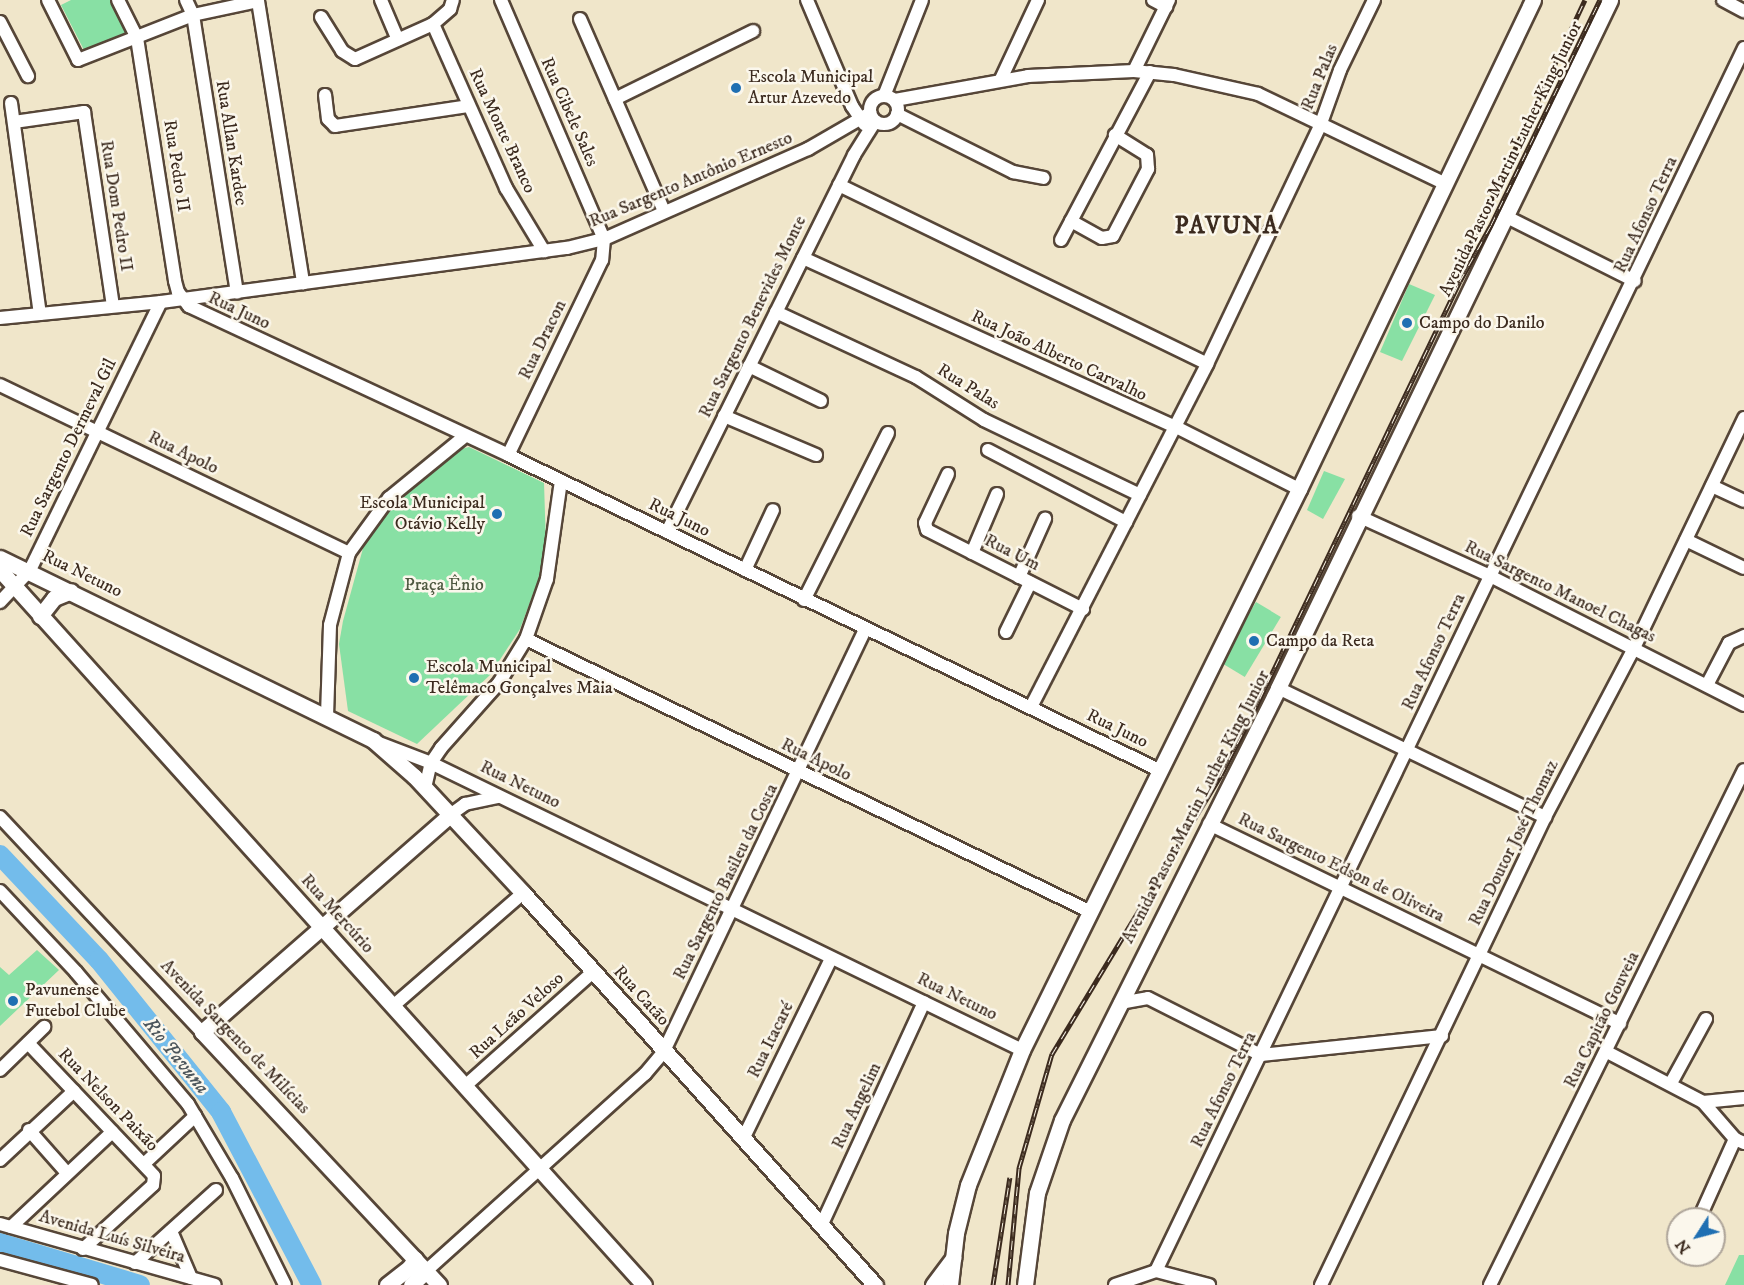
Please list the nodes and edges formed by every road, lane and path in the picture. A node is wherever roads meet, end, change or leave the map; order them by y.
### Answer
1 (48, 0) edge
2 (118, 0) edge
3 (186, 0) edge
4 (381, 0) edge
5 (453, 0) edge
6 (807, 0) edge
7 (922, 0) edge
8 (1038, 0) edge
9 (1153, 0) edge
10 (1533, 0) edge
11 (1610, 0) edge
12 (1723, 0) edge
13 (258, 1) edge
14 (503, 1) edge
15 (1370, 2) edge
16 (1168, 4) edge
17 (1744, 10) edge
18 (193, 15) junction
19 (321, 17) dead end
20 (579, 19) dead end
21 (0, 22) edge
22 (433, 24) junction
23 (753, 31) dead end
24 (137, 38) junction
25 (398, 40) junction
26 (1744, 48) edge
27 (1134, 71) junction
28 (1150, 72) junction
29 (28, 76) dead end
30 (1001, 79) junction
31 (325, 95) dead end
32 (890, 98) junction
33 (615, 99) junction
34 (11, 103) dead end
35 (469, 106) junction
36 (897, 114) junction
37 (868, 121) junction
38 (15, 122) junction
39 (1320, 126) junction
40 (1115, 135) junction
41 (1043, 178) dead end
42 (1446, 184) junction
43 (840, 185) junction
44 (664, 211) junction
45 (1505, 216) junction
46 (1071, 221) junction
47 (604, 238) junction
48 (1061, 240) dead end
49 (544, 251) junction
50 (802, 258) junction
51 (1635, 282) junction
52 (303, 283) junction
53 (237, 293) junction
54 (182, 299) junction
55 (161, 302) junction
56 (113, 305) junction
57 (776, 312) junction
58 (40, 314) junction
59 (0, 318) edge
60 (1207, 364) junction
61 (749, 366) junction
62 (0, 385) edge
63 (821, 401) dead end
64 (724, 416) junction
65 (1744, 418) edge
66 (1176, 427) junction
67 (97, 431) junction
68 (888, 434) dead end
69 (1741, 434) edge
70 (465, 436) junction
71 (988, 450) dead end
72 (508, 455) junction
73 (816, 455) dead end
74 (948, 474) dead end
75 (561, 481) junction
76 (1712, 486) junction
77 (1299, 489) junction
78 (997, 495) dead end
79 (1140, 495) junction
80 (1744, 501) edge
81 (773, 510) dead end
82 (1358, 516) junction
83 (1045, 519) dead end
84 (1126, 522) junction
85 (667, 532) junction
86 (1686, 540) junction
87 (972, 553) junction
88 (349, 554) junction
89 (0, 558) edge
90 (1744, 568) edge
91 (0, 570) edge
92 (30, 570) junction
93 (745, 570) junction
94 (1490, 576) junction
95 (1025, 580) junction
96 (15, 588) junction
97 (71, 591) junction
98 (804, 600) junction
99 (0, 602) edge
100 (1083, 609) junction
101 (40, 616) junction
102 (865, 629) junction
103 (1006, 632) dead end
104 (1744, 636) edge
105 (526, 639) junction
106 (1634, 648) junction
107 (1707, 685) junction
108 (1278, 688) junction
109 (1744, 705) edge
110 (1031, 707) junction
111 (327, 716) junction
112 (373, 740) junction
113 (1407, 751) junction
114 (431, 763) junction
115 (1161, 771) junction
116 (799, 772) junction
117 (1742, 778) edge
118 (425, 788) junction
119 (498, 796) junction
120 (450, 815) junction
121 (0, 817) edge
122 (1545, 817) junction
123 (1209, 824) junction
124 (1341, 889) junction
125 (0, 891) edge
126 (523, 893) junction
127 (732, 912) junction
128 (1092, 912) junction
129 (321, 926) junction
130 (1480, 955) junction
131 (831, 959) junction
132 (593, 972) junction
133 (1130, 982) junction
134 (1148, 998) junction
135 (924, 1002) junction
136 (1120, 1003) junction
137 (393, 1006) junction
138 (1706, 1019) dead end
139 (1620, 1024) junction
140 (44, 1027) dead end
141 (202, 1032) junction
142 (1442, 1036) junction
143 (28, 1043) junction
144 (1022, 1050) junction
145 (664, 1051) junction
146 (1607, 1052) junction
147 (1261, 1055) junction
148 (0, 1070) edge
149 (1671, 1083) junction
150 (465, 1086) junction
151 (74, 1091) junction
152 (1744, 1098) edge
153 (1703, 1101) junction
154 (195, 1116) junction
155 (29, 1130) junction
156 (112, 1132) junction
157 (744, 1137) junction
158 (1739, 1141) edge
159 (0, 1160) edge
160 (145, 1163) junction
161 (541, 1169) junction
162 (67, 1173) junction
163 (216, 1190) dead end
164 (1706, 1207) edge
165 (822, 1224) junction
166 (5, 1226) edge
167 (171, 1231) junction
168 (83, 1249) junction
169 (953, 1258) junction
170 (415, 1259) junction
171 (0, 1260) edge
172 (135, 1263) junction
173 (426, 1271) junction
174 (1156, 1271) junction
175 (191, 1278) junction
176 (92, 1285) edge
177 (215, 1285) edge
178 (285, 1285) edge
179 (387, 1285) edge
180 (411, 1285) edge
181 (439, 1285) edge
182 (644, 1285) edge
183 (875, 1285) edge
184 (933, 1285) edge
185 (950, 1285) edge
186 (1025, 1285) edge
187 (1115, 1285) edge
188 (1209, 1285) edge
189 (1321, 1285) edge
190 (1490, 1285) edge

1 - 24 street
2 - 24 street
3 - 18 street, Rua Allan Kardec
4 - 25 street
5 - 22 street
6 - 37 street
7 - 32 street
8 - 30 street
9 - 16 street
10 - 42 main road
11 - 45 main road, Avenida Pastor Martin Luther King Junior
12 - 17 street
13 - 18 street
13 - 52 street
14 - 47 street, Rua Cibele Sales
15 - 39 street, Rua Palas
16 - 27 street
18 - 24 street
18 - 53 street, Rua Allan Kardec
19 - 25 street
20 - 33 street
21 - 29 street
22 - 25 street
22 - 35 street, Rua Monte Branco
23 - 33 street
24 - 54 street, Rua Pedro II
26 - 51 street, Rua Afonso Terra
27 - 28 street
27 - 30 street
28 - 39 street
28 - 40 street
30 - 32 street
31 - 35 street
32 - 36 street
32 - 37 street
33 - 44 street
34 - 38 street
35 - 49 street, Rua Monte Branco
36 - 37 street
36 - 41 street
37 - 43 street, Rua Sargento Benevides Monte
37 - 44 street, Rua Sargento Antônio Ernesto
38 - 56 street, Rua Dom Pedro II
38 - 58 street
39 - 42 street
39 - 60 street, Rua Palas
40 - 46 street
40 - 46 street
42 - 77 main road
43 - 50 street, Rua Sargento Benevides Monte
43 - 60 street
44 - 47 street, Rua Sargento Antônio Ernesto
45 - 51 street
45 - 82 main road, Avenida Pastor Martin Luther King Junior
46 - 48 street
47 - 49 street, Rua Sargento Antônio Ernesto
47 - 72 street, Rua Dracon
49 - 52 street, Rua Sargento Antônio Ernesto
50 - 57 street, Rua Sargento Benevides Monte
50 - 66 street, Rua João Alberto Carvalho
51 - 94 street, Rua Afonso Terra
52 - 53 street, Rua Sargento Antônio Ernesto
53 - 54 street, Rua Sargento Antônio Ernesto
54 - 55 street, Rua Sargento Antônio Ernesto
54 - 70 street, Rua Juno
55 - 56 street, Rua Sargento Antônio Ernesto
55 - 67 street, Rua Sargento Dermeval Gil
56 - 58 street, Rua Sargento Antônio Ernesto
57 - 61 street, Rua Sargento Benevides Monte
57 - 79 street, Rua Palas
58 - 59 street, Rua Sargento Antônio Ernesto
60 - 66 street, Rua Palas
61 - 63 street
61 - 64 street, Rua Sargento Benevides Monte
62 - 67 street, Rua Apolo
64 - 73 street
64 - 85 street, Rua Sargento Benevides Monte
65 - 69 street, Rua Doutor José Thomaz
66 - 77 street, Rua João Alberto Carvalho
66 - 79 street, Rua Palas
67 - 88 street, Rua Apolo
67 - 92 street, Rua Sargento Dermeval Gil
68 - 98 street
69 - 76 street, Rua Doutor José Thomaz
70 - 72 street, Rua Juno
70 - 88 street
71 - 84 street
72 - 75 street, Rua Juno
74 - 87 street, Rua Um
75 - 85 street, Rua Juno
75 - 105 street
76 - 80 street
76 - 86 street, Rua Doutor José Thomaz
77 - 115 main road
78 - 87 street
79 - 84 street, Rua Palas
81 - 93 street
82 - 94 street, Rua Sargento Manoel Chagas
82 - 108 main road, Avenida Pastor Martin Luther King Junior
83 - 95 street
84 - 100 street, Rua Palas
85 - 93 street, Rua Juno
86 - 90 street
86 - 106 street, Rua Doutor José Thomaz
87 - 95 street, Rua Um
88 - 111 street
89 - 92 main road, Rua Netuno
91 - 96 main road, Rua Mercúrio
92 - 96 street, Rua Sargento Dermeval Gil
92 - 97 main road, Rua Netuno
93 - 98 street, Rua Juno
94 - 106 street, Rua Sargento Manoel Chagas
94 - 113 street, Rua Afonso Terra
95 - 100 street, Rua Um
95 - 103 street
96 - 99 street, Rua Sargento Dermeval Gil
96 - 101 main road, Rua Mercúrio
97 - 101 main road
97 - 111 main road, Rua Netuno
98 - 102 street, Rua Juno
100 - 110 street, Rua Palas
101 - 129 main road, Rua Mercúrio
102 - 110 street, Rua Juno
102 - 116 street, Rua Sargento Basileu da Costa
104 - 107 street
105 - 114 street
105 - 116 street, Rua Apolo
106 - 107 street, Rua Sargento Manoel Chagas
106 - 122 street, Rua Doutor José Thomaz
107 - 109 street, Rua Sargento Manoel Chagas
108 - 113 street
108 - 123 main road, Avenida Pastor Martin Luther King Junior
110 - 115 street, Rua Juno
111 - 112 main road, Rua Netuno
112 - 114 street, Rua Netuno
112 - 118 main road, Rua Catão
113 - 122 street
113 - 124 street, Rua Afonso Terra
114 - 118 street
114 - 119 street, Rua Netuno
115 - 128 main road
116 - 127 street, Rua Sargento Basileu da Costa
116 - 128 street, Rua Apolo
117 - 139 street, Rua Capitão Gouveia
118 - 120 main road, Rua Catão
119 - 120 street
119 - 127 street, Rua Netuno
120 - 126 main road, Rua Catão
120 - 129 main road
121 - 141 street, Avenida Sargento de Milícias
122 - 130 street, Rua Doutor José Thomaz
123 - 124 street, Rua Sargento Edson de Oliveira
123 - 133 main road, Avenida Pastor Martin Luther King Junior
124 - 130 street, Rua Sargento Edson de Oliveira
124 - 147 street, Rua Afonso Terra
125 - 154 street
126 - 132 main road, Rua Catão
126 - 137 street
127 - 131 street, Rua Netuno
127 - 145 street, Rua Sargento Basileu da Costa
128 - 144 main road
129 - 137 main road, Rua Mercúrio
129 - 141 main road
130 - 139 street, Rua Sargento Edson de Oliveira
130 - 142 street, Rua Doutor José Thomaz
131 - 135 street, Rua Netuno
131 - 157 street, Rua Itacaré
132 - 145 main road, Rua Catão
132 - 150 street, Rua Leão Veloso
133 - 134 street
133 - 136 main road, Avenida Pastor Martin Luther King Junior
134 - 136 street
134 - 147 street
135 - 144 street, Rua Netuno
135 - 165 street, Rua Angelim
136 - 186 main road, Avenida Pastor Martin Luther King Junior
137 - 150 main road, Rua Mercúrio
138 - 149 street
139 - 146 street, Rua Capitão Gouveia
140 - 143 street
141 - 170 main road, Avenida Sargento de Milícias
142 - 147 street
142 - 189 street, Rua Doutor José Thomaz
143 - 148 street
143 - 151 street, Rua Nelson Paixão
144 - 169 main road
145 - 157 main road, Rua Catão
145 - 161 street, Rua Sargento Basileu da Costa
146 - 149 street
146 - 190 street, Rua Capitão Gouveia
147 - 174 street, Rua Afonso Terra
149 - 153 street
150 - 161 main road, Rua Mercúrio
151 - 155 street
151 - 156 street, Rua Nelson Paixão
152 - 153 street
153 - 158 street
154 - 160 street
154 - 178 street
155 - 159 street
155 - 162 street
156 - 160 street, Rua Nelson Paixão
156 - 162 street
157 - 165 main road, Rua Catão
158 - 164 street
160 - 168 street, Rua Nelson Paixão
161 - 173 street, Rua Sargento Basileu da Costa
161 - 182 main road, Rua Mercúrio
162 - 166 street
163 - 167 street
165 - 183 main road, Rua Catão
166 - 168 street, Avenida Luís Silveira
167 - 172 street
167 - 175 street
168 - 172 street, Avenida Luís Silveira
169 - 184 main road
169 - 185 main road
170 - 173 main road, Avenida Sargento de Milícias
170 - 179 main road
171 - 176 street
172 - 175 street, Avenida Luís Silveira
173 - 180 main road
173 - 181 main road, Avenida Sargento de Milícias
174 - 187 street
174 - 188 street
175 - 177 street, Avenida Luís Silveira

